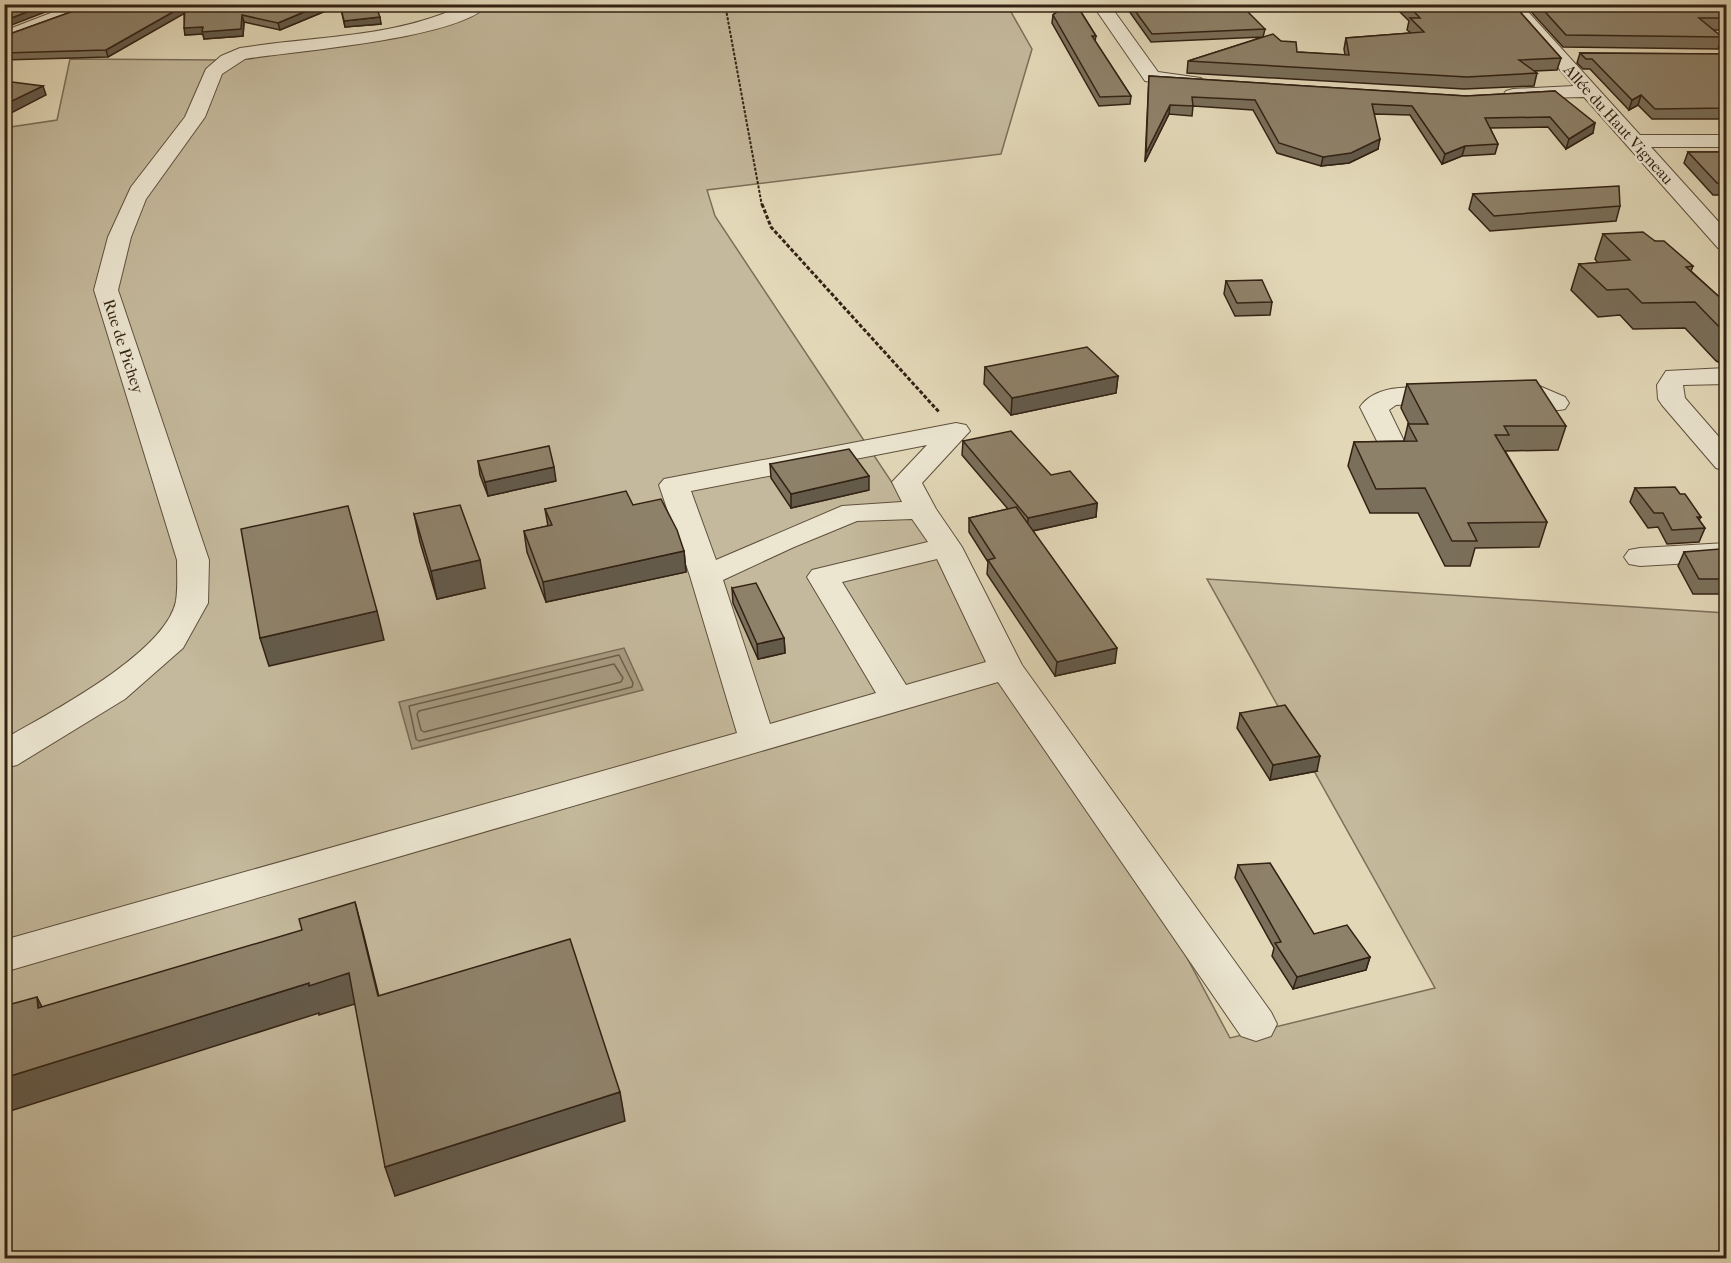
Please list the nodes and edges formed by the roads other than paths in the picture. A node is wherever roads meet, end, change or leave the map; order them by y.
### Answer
1 (91, 4) edge
2 (481, 4) edge
3 (1100, 4) edge
4 (1511, 4) edge
5 (4, 37) edge
6 (1556, 55) junction
7 (1579, 55) edge
8 (1210, 83) edge
9 (1589, 91) junction
10 (1497, 95) edge
11 (1634, 141) junction
12 (1726, 141) edge
13 (1726, 243) edge
14 (1726, 376) edge
15 (1555, 403) dead end
16 (1390, 441) edge
17 (1723, 454) edge
18 (921, 510) junction
19 (947, 547) junction
20 (1726, 552) edge
21 (1640, 557) dead end
22 (706, 576) junction
23 (1006, 668) junction
24 (897, 699) junction
25 (757, 740) junction
26 (4, 756) edge
27 (4, 956) edge
28 (1256, 1024) dead end

1 - 5 street
2 - 26 street, Rue de Pichey
3 - 8 street
4 - 6 street, Allée du Haut Vigneau
6 - 7 street
6 - 9 street, Allée du Haut Vigneau
9 - 10 street
9 - 11 street, Allée du Haut Vigneau
11 - 12 street
11 - 13 street, Allée du Haut Vigneau
14 - 17 street
15 - 16 street
18 - 19 street
18 - 22 street
18 - 22 street
19 - 23 street
19 - 24 street
20 - 21 street
22 - 25 street
23 - 24 street
23 - 28 street
24 - 25 street
25 - 27 street

